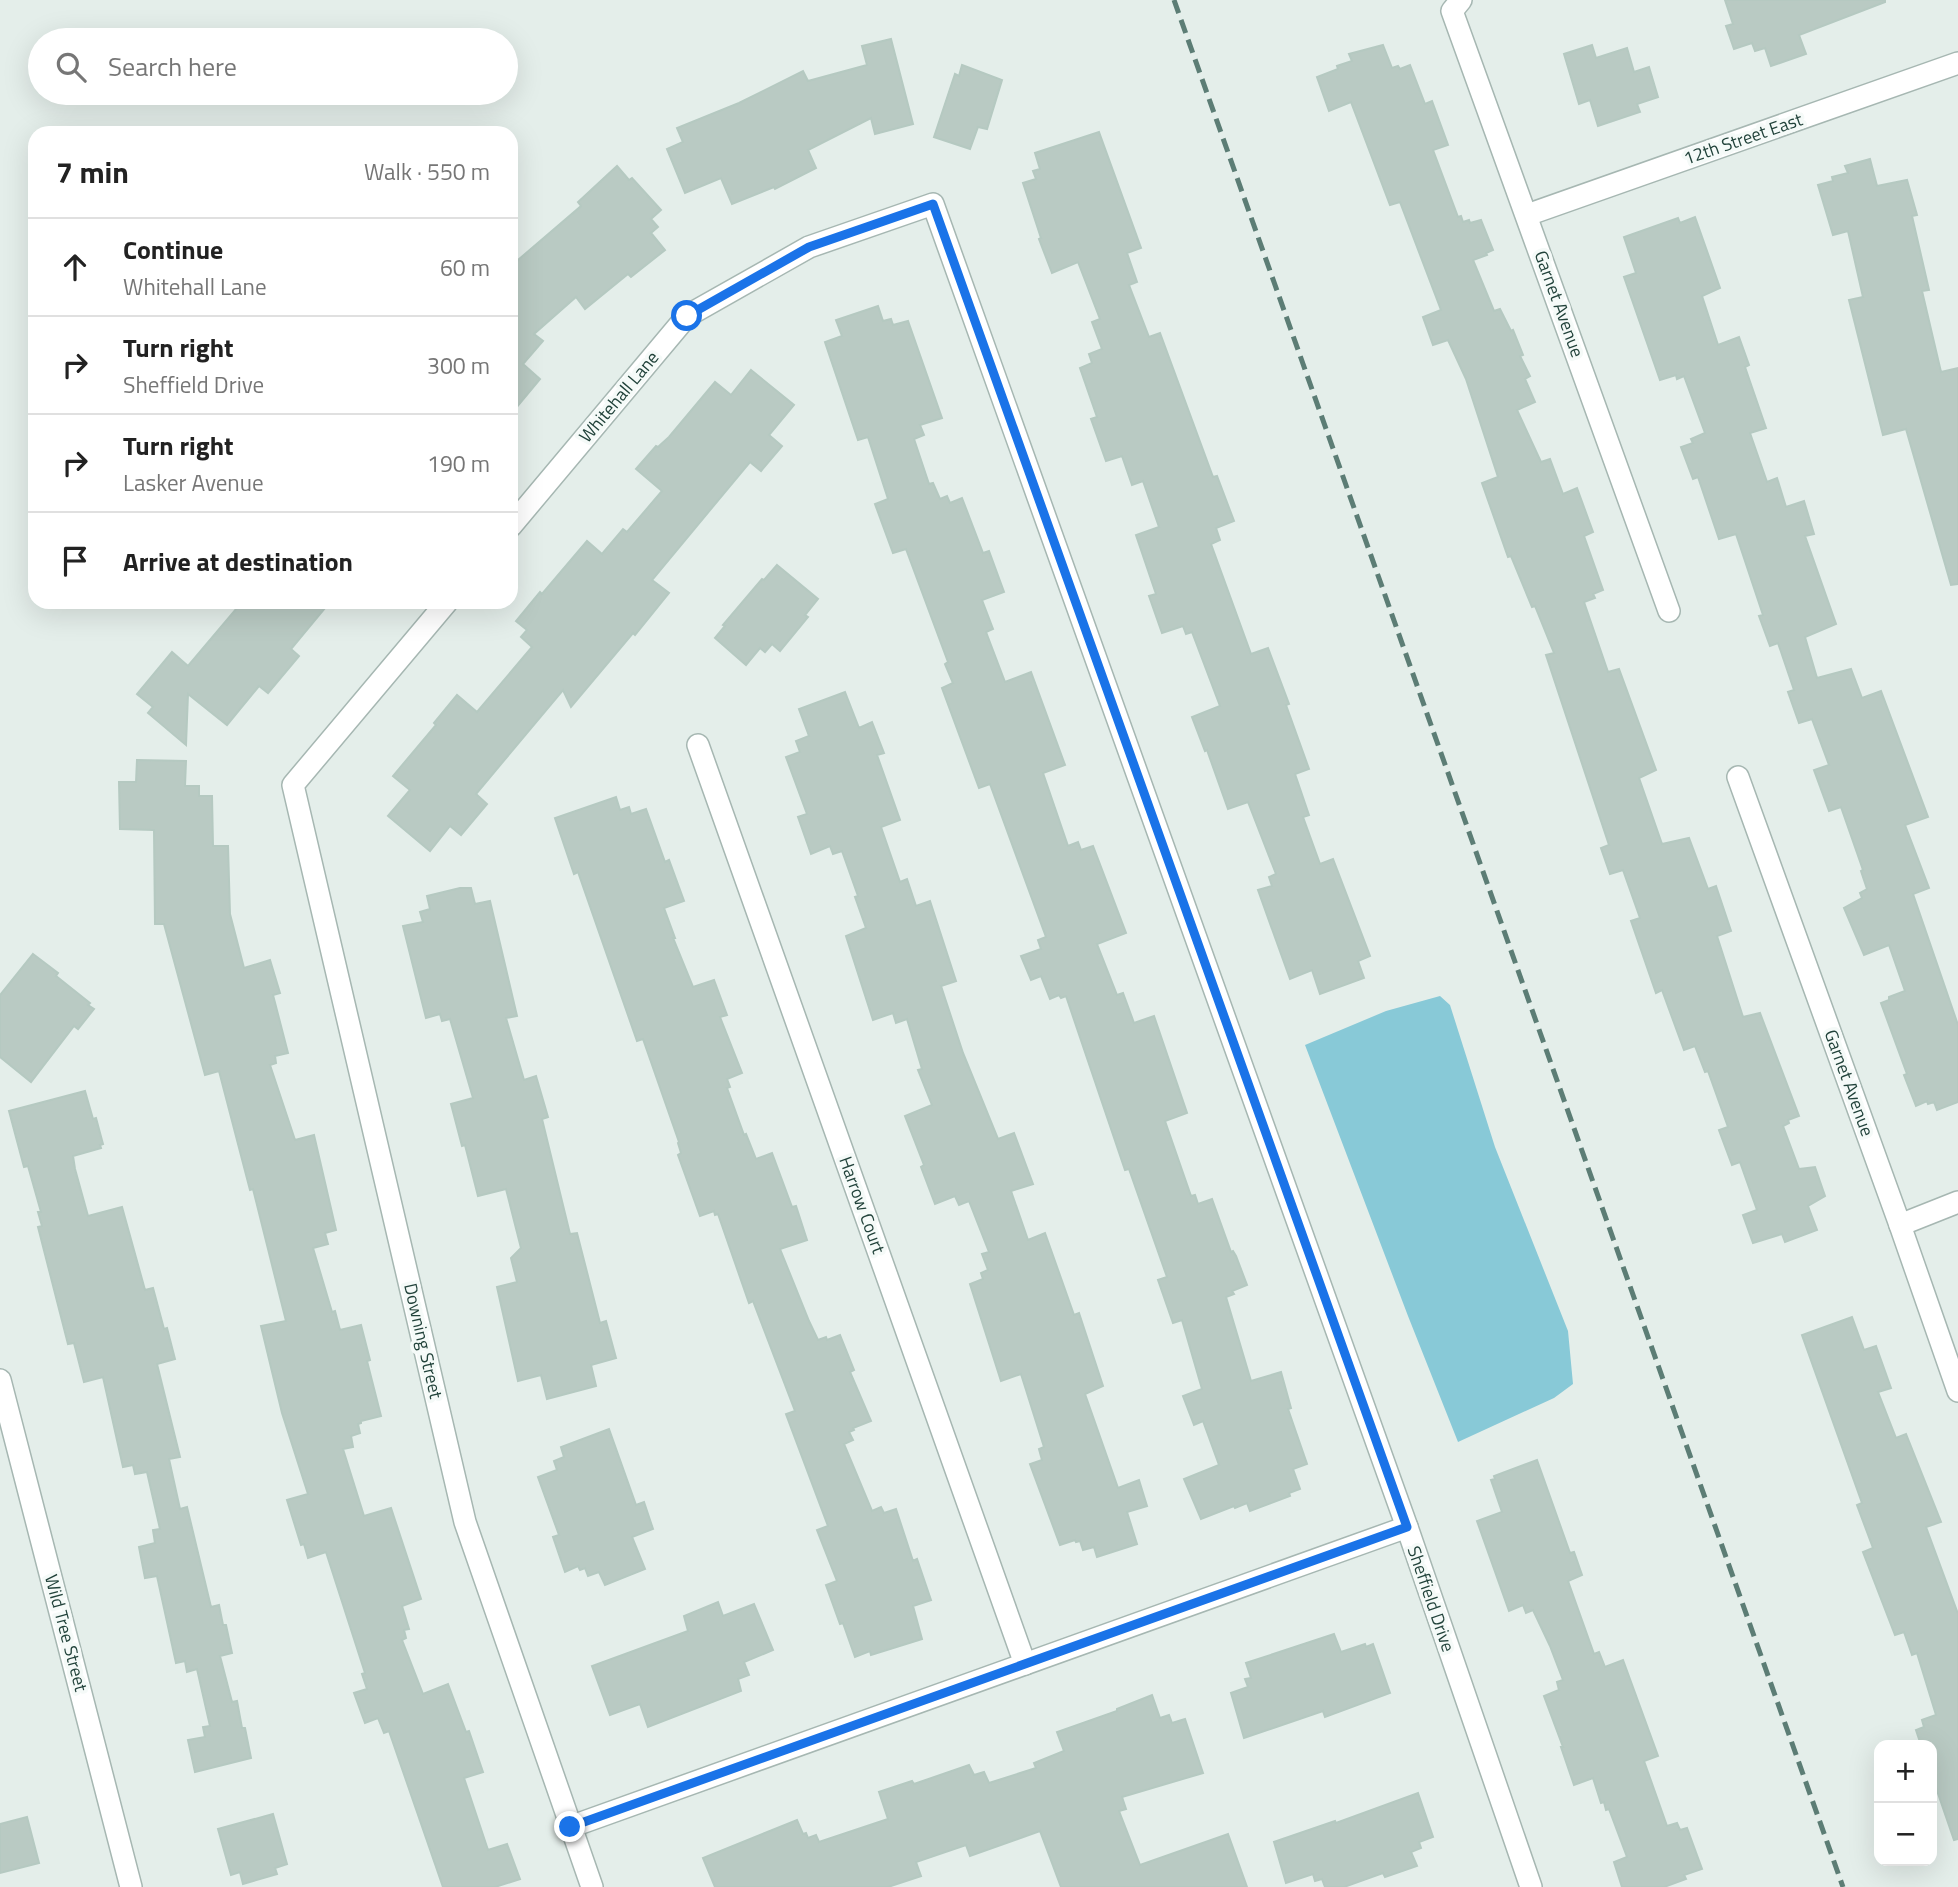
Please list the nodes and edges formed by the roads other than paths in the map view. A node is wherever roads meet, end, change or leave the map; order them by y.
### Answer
1 (1461, 0) edge
2 (1958, 63) edge
3 (933, 204) joint
4 (1527, 215) junction
5 (518, 518) edge
6 (441, 609) edge
7 (1669, 611) dead end
8 (698, 745) dead end
9 (1738, 777) dead end
10 (1958, 1202) edge
11 (1900, 1225) junction
12 (0, 1380) edge
13 (1958, 1391) edge
14 (1407, 1527) junction
15 (1025, 1664) junction
16 (570, 1827) junction
17 (131, 1887) edge
18 (592, 1887) edge
19 (1531, 1887) edge

1 - 4 street, Garnet Avenue
2 - 4 street, 12th Street East
3 - 5 street, Whitehall Lane
3 - 14 street, Sheffield Drive
4 - 7 street, Garnet Avenue
6 - 16 street, Downing Street
8 - 15 street, Harrow Court
9 - 11 street, Garnet Avenue
10 - 11 street
11 - 13 street, Garnet Avenue
12 - 17 street, Wild Tree Street
14 - 15 street
14 - 19 street, Sheffield Drive
15 - 16 street
16 - 18 street, Downing Street

